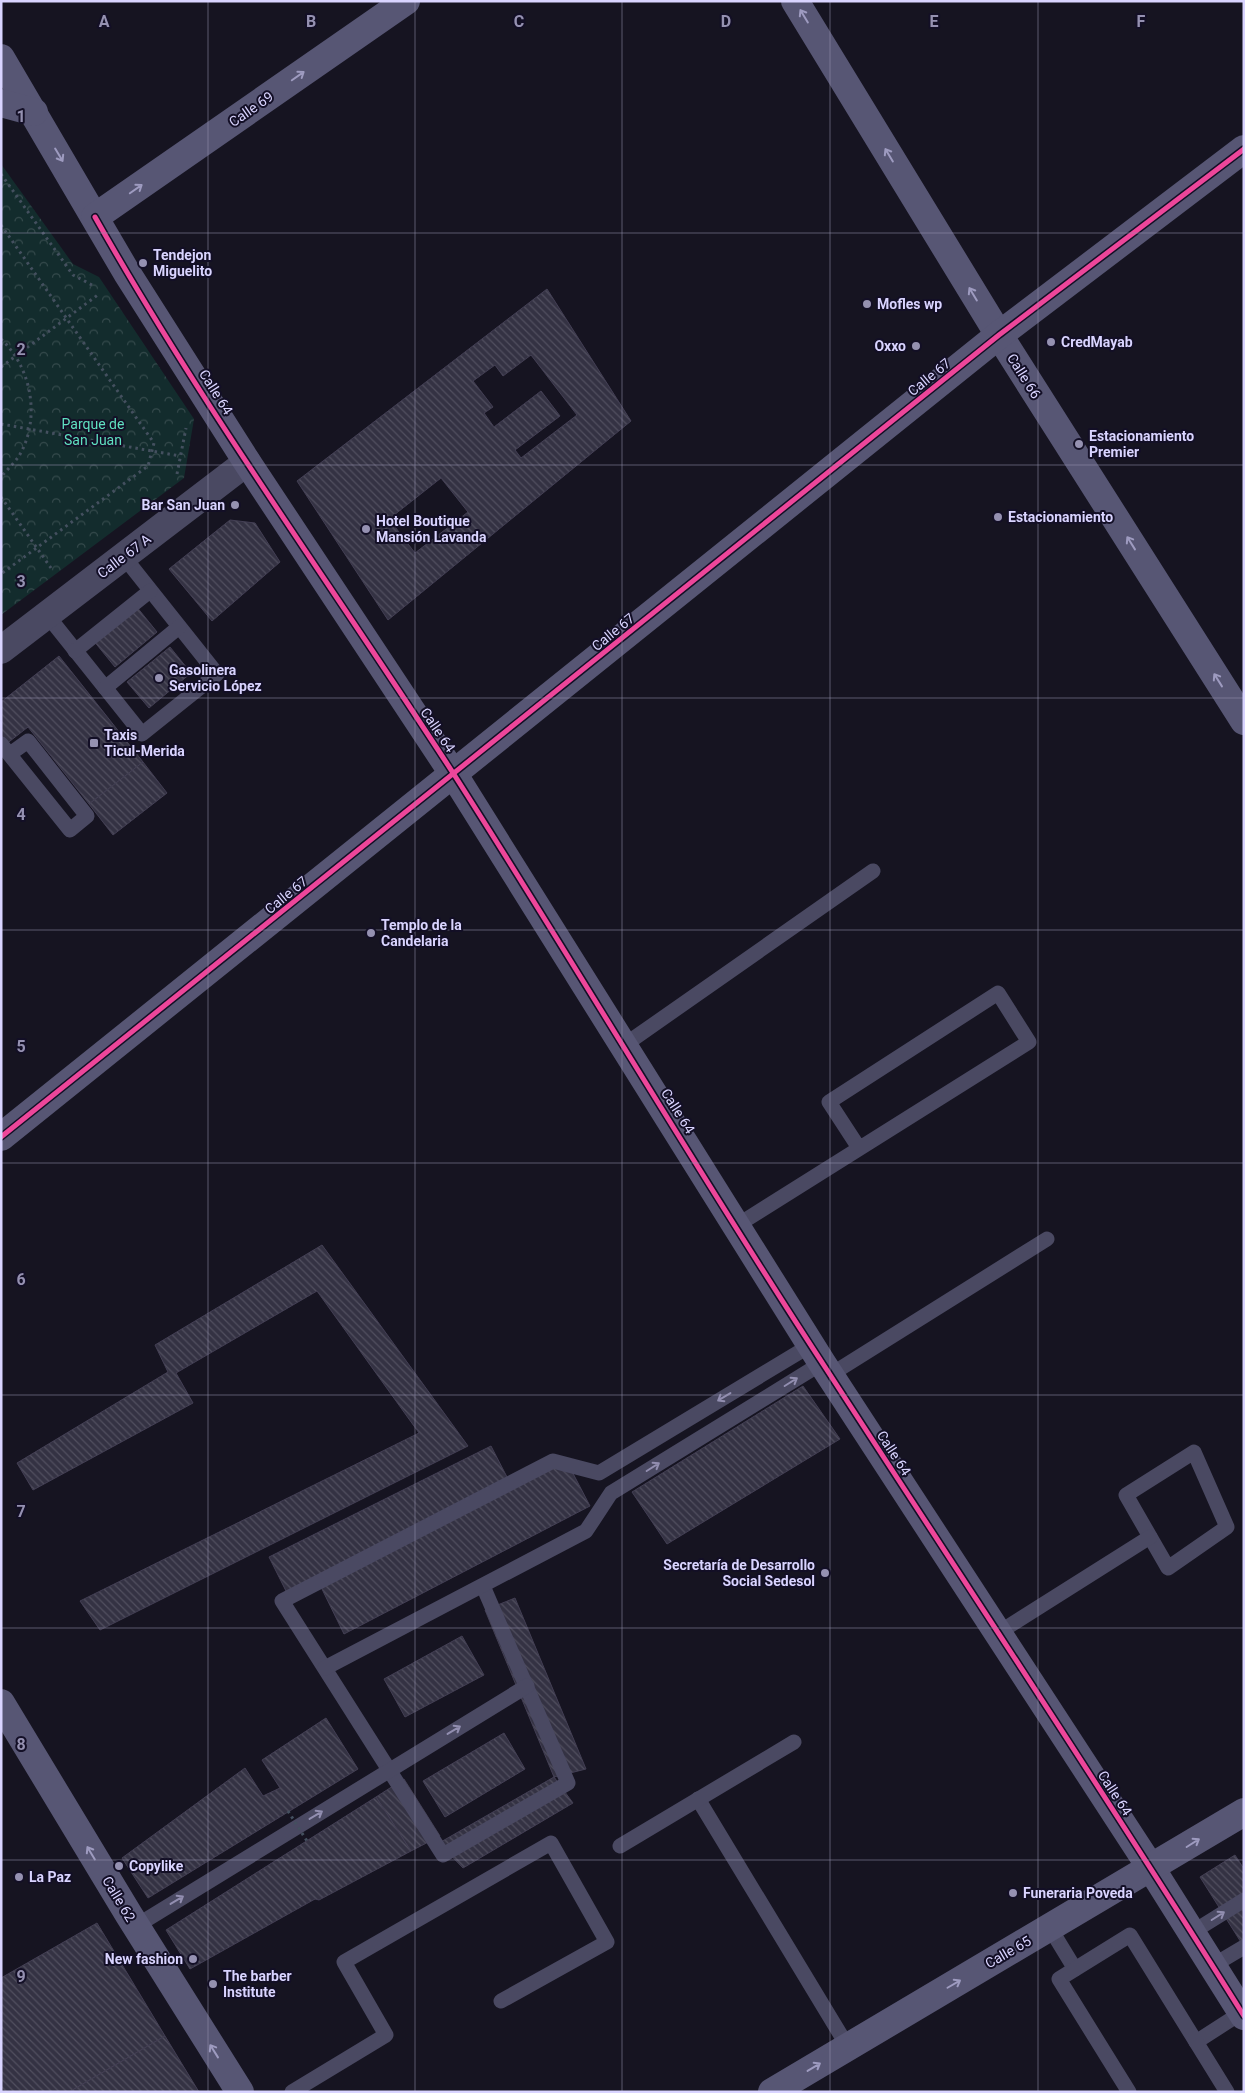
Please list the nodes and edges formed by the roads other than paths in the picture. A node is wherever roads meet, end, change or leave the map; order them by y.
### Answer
1 (406, 1) edge
2 (795, 1) edge
3 (1, 58) edge
4 (1, 103) edge
5 (34, 112) junction
6 (1244, 149) edge
7 (95, 217) junction
8 (999, 335) junction
9 (247, 462) junction
10 (124, 557) junction
11 (150, 591) junction
12 (47, 615) junction
13 (179, 627) junction
14 (1, 650) edge
15 (75, 651) junction
16 (105, 688) junction
17 (1244, 721) edge
18 (6, 749) edge
19 (454, 775) junction
20 (872, 871) dead end
21 (623, 1046) junction
22 (1, 1137) edge
23 (859, 1148) junction
24 (736, 1226) junction
25 (1047, 1239) dead end
26 (821, 1361) junction
27 (1150, 1537) junction
28 (483, 1586) junction
29 (998, 1633) junction
30 (325, 1668) junction
31 (526, 1686) junction
32 (1, 1703) edge
33 (794, 1742) dead end
34 (389, 1770) junction
35 (698, 1799) junction
36 (1244, 1812) edge
37 (620, 1846) dead end
38 (1151, 1868) junction
39 (1244, 1900) edge
40 (136, 1926) junction
41 (1050, 1928) junction
42 (1192, 1933) junction
43 (1244, 1947) edge
44 (1212, 1966) junction
45 (1075, 1969) junction
46 (501, 2001) dead end
47 (1243, 2013) edge
48 (1196, 2042) junction
49 (848, 2046) junction
50 (240, 2092) edge
51 (292, 2092) edge
52 (772, 2092) edge
53 (1128, 2092) edge
54 (1226, 2092) edge

7 -> 1 street, Calle 69
8 -> 2 street, Calle 66
3 - 5 street, Calle 64
4 - 5 street
5 -> 7 street, Calle 64
6 - 8 street, Calle 67
7 - 9 street, Calle 64
17 -> 8 street, Calle 66
8 - 19 street, Calle 67
9 - 10 street, Calle 67 A
9 - 19 street, Calle 64
10 - 11 lane
10 - 12 street, Calle 67 A
11 - 13 lane
11 - 15 lane
12 - 14 street, Calle 67 A
12 - 15 lane
13 - 16 lane
13 - 16 lane
15 - 16 lane
18 - 18 lane
19 - 21 street, Calle 64
19 - 22 street, Calle 67
20 - 21 lane
21 - 24 street, Calle 64
23 - 23 lane
23 - 24 lane
24 - 26 street, Calle 64
25 - 26 lane
28 -> 26 lane
26 - 29 street, Calle 64
26 -> 30 lane
27 - 27 lane
27 - 29 lane
28 - 30 lane
28 - 31 lane
29 - 38 street, Calle 64
30 - 34 lane
34 -> 31 lane
31 - 34 lane
40 -> 32 street, Calle 62
33 - 35 lane
40 -> 34 lane
35 - 37 lane
35 - 49 lane
38 -> 36 street, Calle 65
38 - 41 street, Calle 65
38 - 42 street, Calle 64
42 -> 39 lane
50 -> 40 street, Calle 62
41 - 45 lane
49 -> 41 street, Calle 65
42 - 44 street, Calle 64
43 - 44 lane
44 - 47 street, Calle 64
45 - 48 lane
45 - 53 lane
46 - 51 lane
47 - 48 lane
48 - 54 lane
52 -> 49 street, Calle 65

